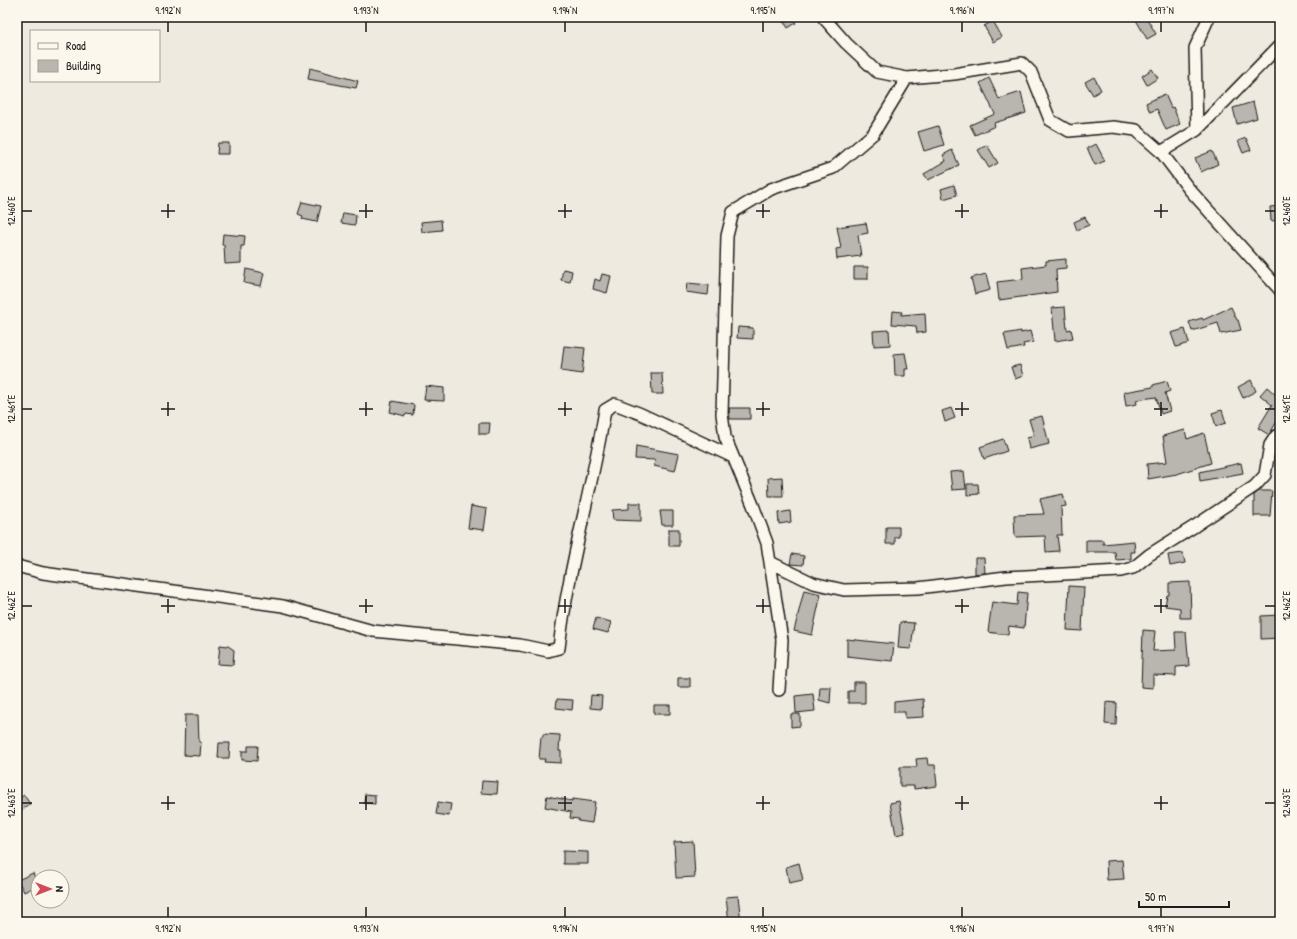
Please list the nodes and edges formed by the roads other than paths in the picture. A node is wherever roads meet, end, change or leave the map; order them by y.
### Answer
1 (823, 17) edge
2 (1209, 17) edge
3 (1280, 45) edge
4 (907, 78) junction
5 (1197, 130) junction
6 (1161, 152) junction
7 (1280, 290) edge
8 (1280, 435) edge
9 (733, 457) junction
10 (770, 562) junction
11 (17, 566) edge
12 (779, 690) dead end

1 - 4 street
2 - 5 street
3 - 5 street
4 - 6 street
4 - 9 street
5 - 6 street
6 - 7 street
8 - 10 street
9 - 10 street
9 - 11 street
10 - 12 street

